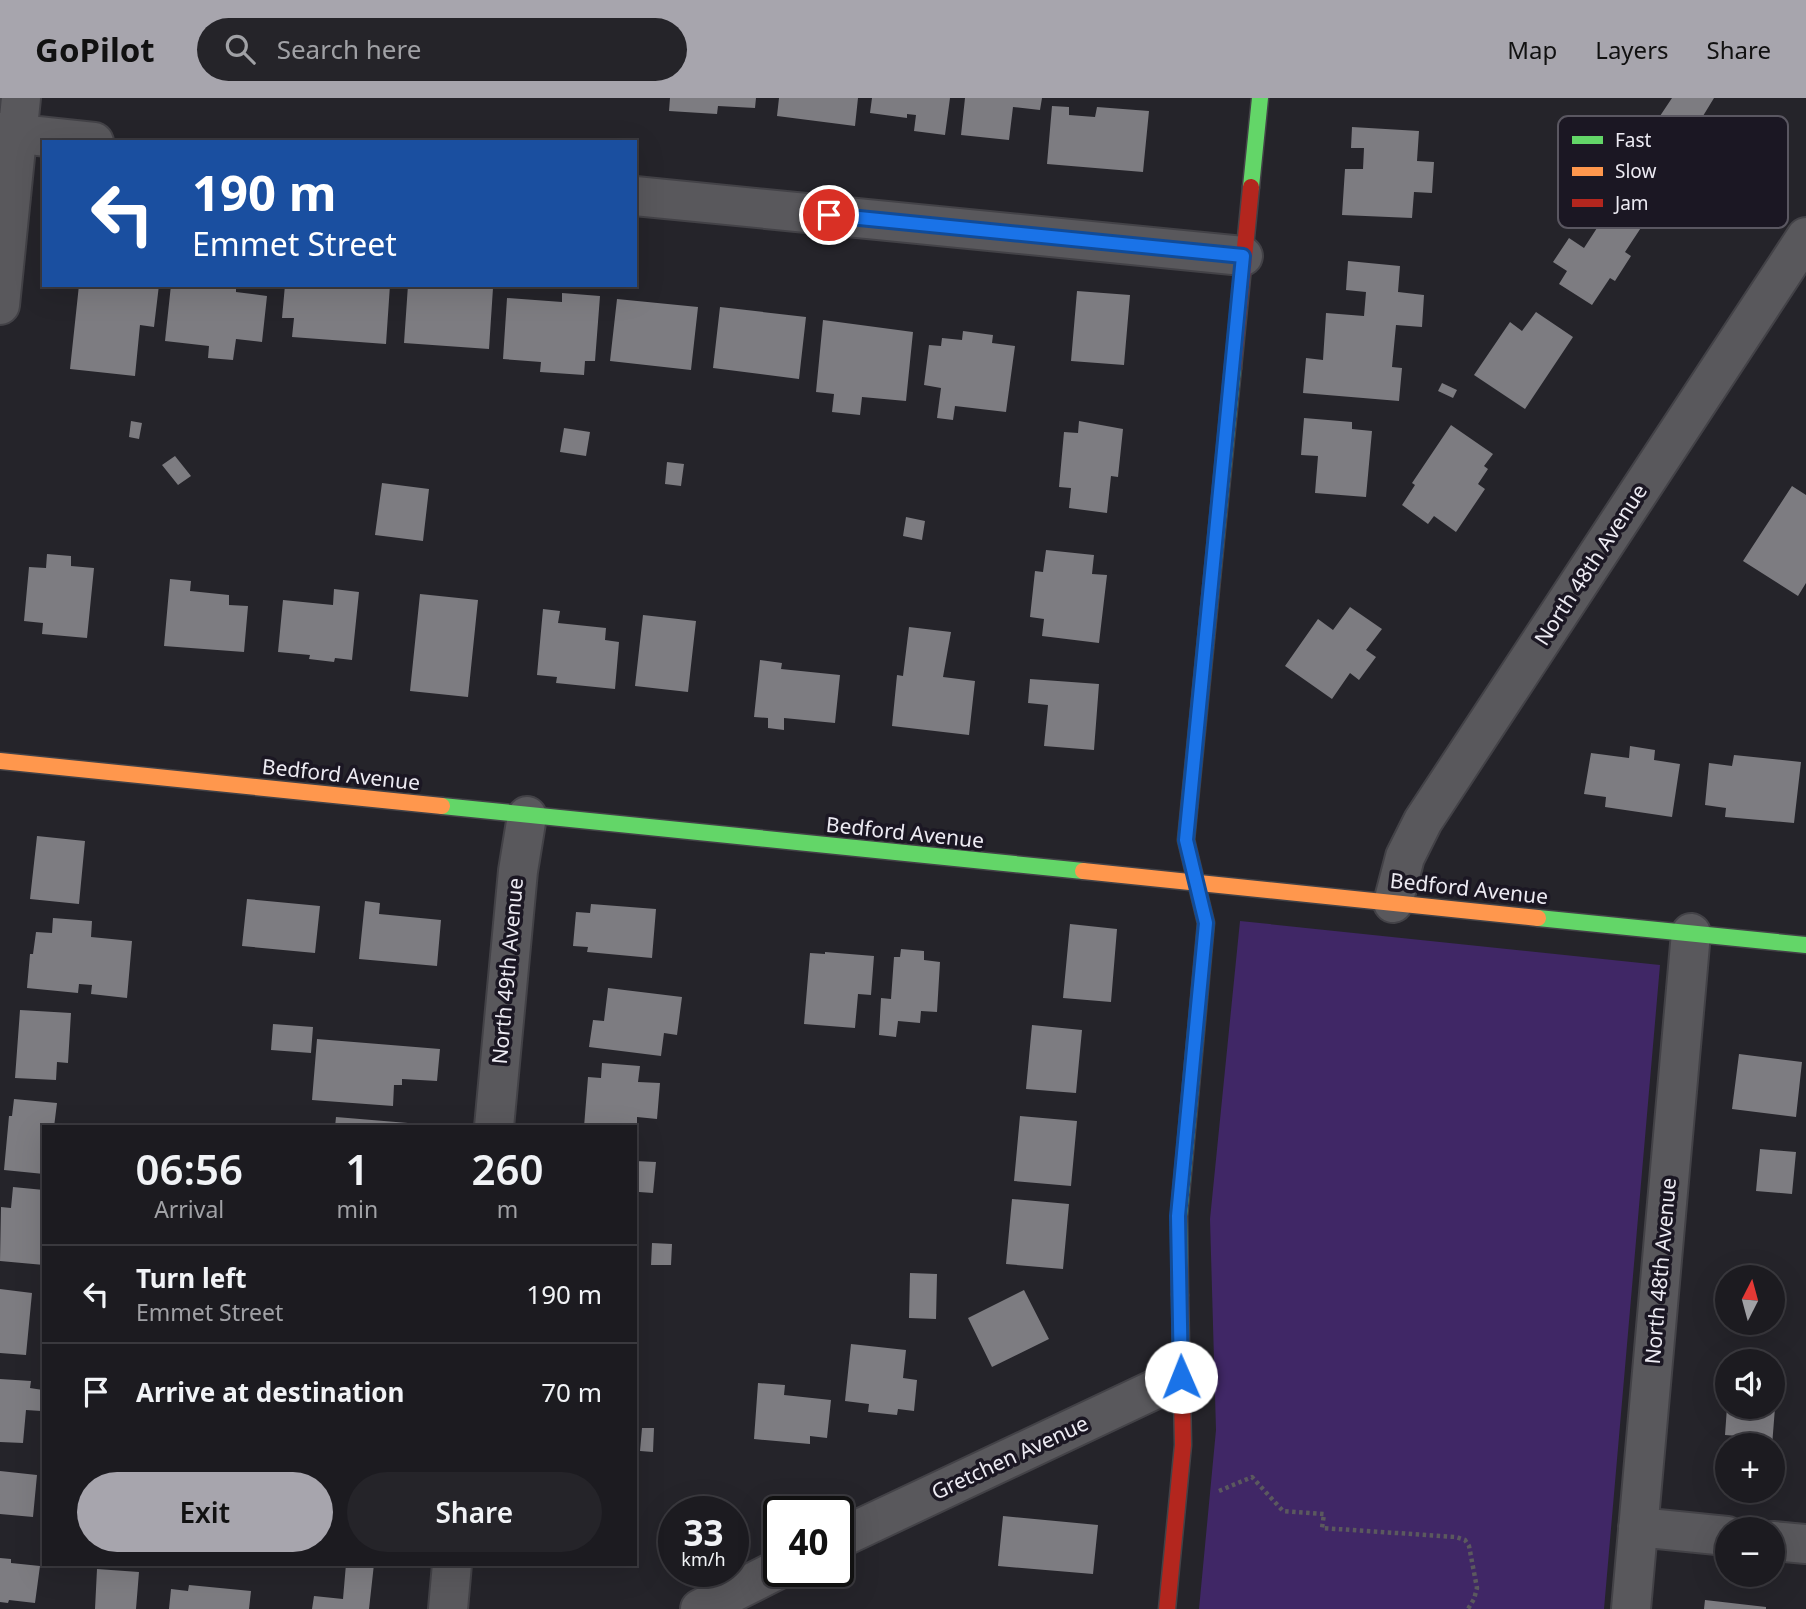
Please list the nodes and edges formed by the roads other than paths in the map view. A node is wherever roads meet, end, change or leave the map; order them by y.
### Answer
1 (1260, 98) edge
2 (13, 121) edge
3 (86, 140) edge
4 (637, 196) edge
5 (1806, 237) edge
6 (1243, 256) junction
7 (0, 305) edge
8 (0, 761) edge
9 (527, 816) junction
10 (1196, 883) junction
11 (1393, 902) junction
12 (1691, 933) junction
13 (1806, 945) edge
14 (494, 1125) edge
15 (1181, 1377) junction
16 (1638, 1527) junction
17 (854, 1531) edge
18 (1715, 1535) edge
19 (1785, 1542) edge
20 (1806, 1544) edge
21 (452, 1566) edge
22 (763, 1577) edge
23 (448, 1609) edge
24 (700, 1609) edge
25 (1167, 1609) edge
26 (1631, 1609) edge

1 - 6 street
2 - 3 street
2 - 7 street
4 - 6 street
5 - 11 street, North 48th Avenue
6 - 10 street
8 - 9 street, Bedford Avenue
9 - 10 street, Bedford Avenue
9 - 14 street, North 49th Avenue
10 - 11 street, Bedford Avenue
10 - 15 street
11 - 12 street, Bedford Avenue
12 - 13 street, Bedford Avenue
12 - 16 street, North 48th Avenue
15 - 17 street, Gretchen Avenue
15 - 25 street
16 - 18 street
16 - 26 street, North 48th Avenue
19 - 20 street
21 - 23 street
22 - 24 street

